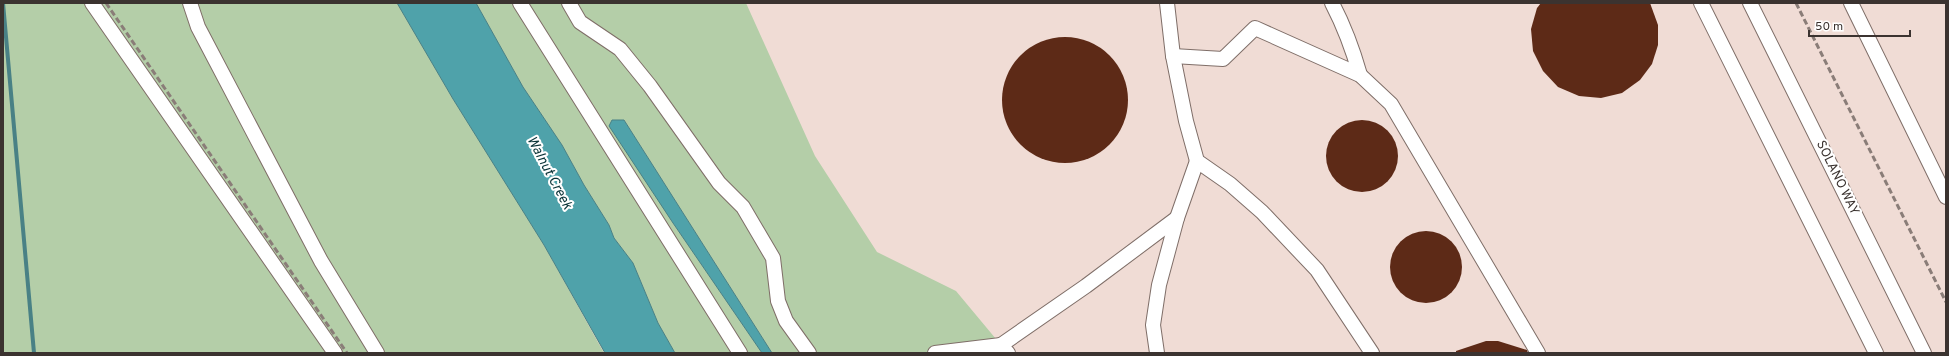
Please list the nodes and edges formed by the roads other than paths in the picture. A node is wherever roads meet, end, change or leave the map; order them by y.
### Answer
1 (92, 3) edge
2 (190, 3) edge
3 (520, 3) edge
4 (569, 3) edge
5 (1167, 3) edge
6 (1332, 3) edge
7 (1701, 3) edge
8 (1750, 3) edge
9 (1851, 3) edge
10 (1174, 56) junction
11 (1360, 75) junction
12 (1197, 162) junction
13 (1946, 197) edge
14 (1177, 218) junction
15 (1004, 349) edge
16 (335, 353) edge
17 (377, 353) edge
18 (740, 353) edge
19 (810, 353) edge
20 (935, 353) edge
21 (1157, 353) edge
22 (1372, 353) edge
23 (1538, 353) edge
24 (1876, 353) edge
25 (1924, 353) edge

1 - 16 street
2 - 17 street
3 - 18 street
4 - 19 street
5 - 10 street
6 - 11 street
7 - 24 street
8 - 25 street, SOLANO WAY
9 - 13 street
10 - 11 street
10 - 12 street
11 - 23 street
12 - 14 street
12 - 22 street
14 - 15 street
14 - 21 street
15 - 20 street

